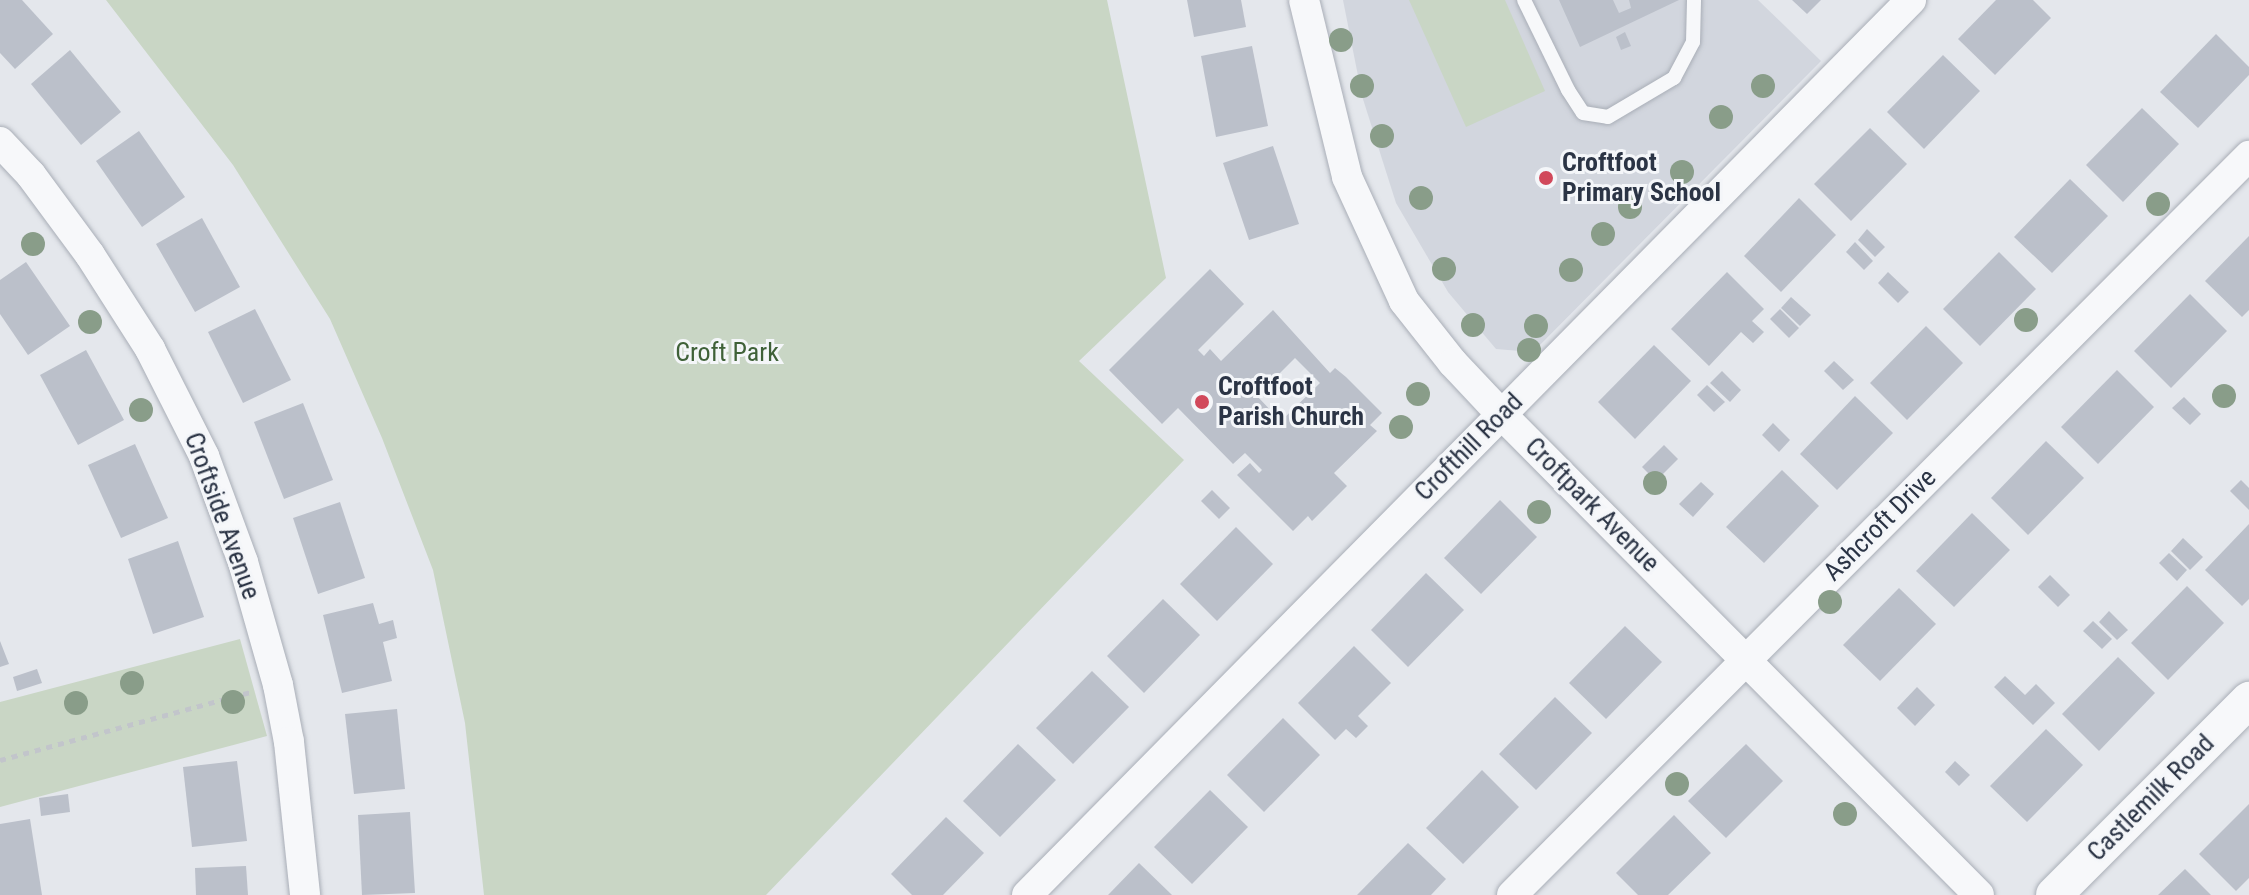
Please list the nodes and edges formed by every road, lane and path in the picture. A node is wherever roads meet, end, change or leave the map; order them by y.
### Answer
1 (1304, 0) edge
2 (1524, 0) edge
3 (1694, 0) edge
4 (1911, 0) edge
5 (0, 142) edge
6 (2249, 156) edge
7 (1501, 414) junction
8 (1746, 659) junction
9 (278, 685) junction
10 (2249, 700) edge
11 (0, 760) edge
12 (305, 895) edge
13 (1027, 895) edge
14 (1512, 895) edge
15 (1979, 895) edge
16 (2054, 895) edge

1 - 7 street, Croftpark Avenue
2 - 3 lane
4 - 7 street, Crofthill Road
5 - 9 street, Croftside Avenue
6 - 8 street, Ashcroft Drive
7 - 8 street, Croftpark Avenue
7 - 13 street, Crofthill Road
8 - 14 street, Ashcroft Drive
8 - 15 street, Croftpark Avenue
9 - 11 path
9 - 12 street, Croftside Avenue
10 - 16 street, Castlemilk Road

